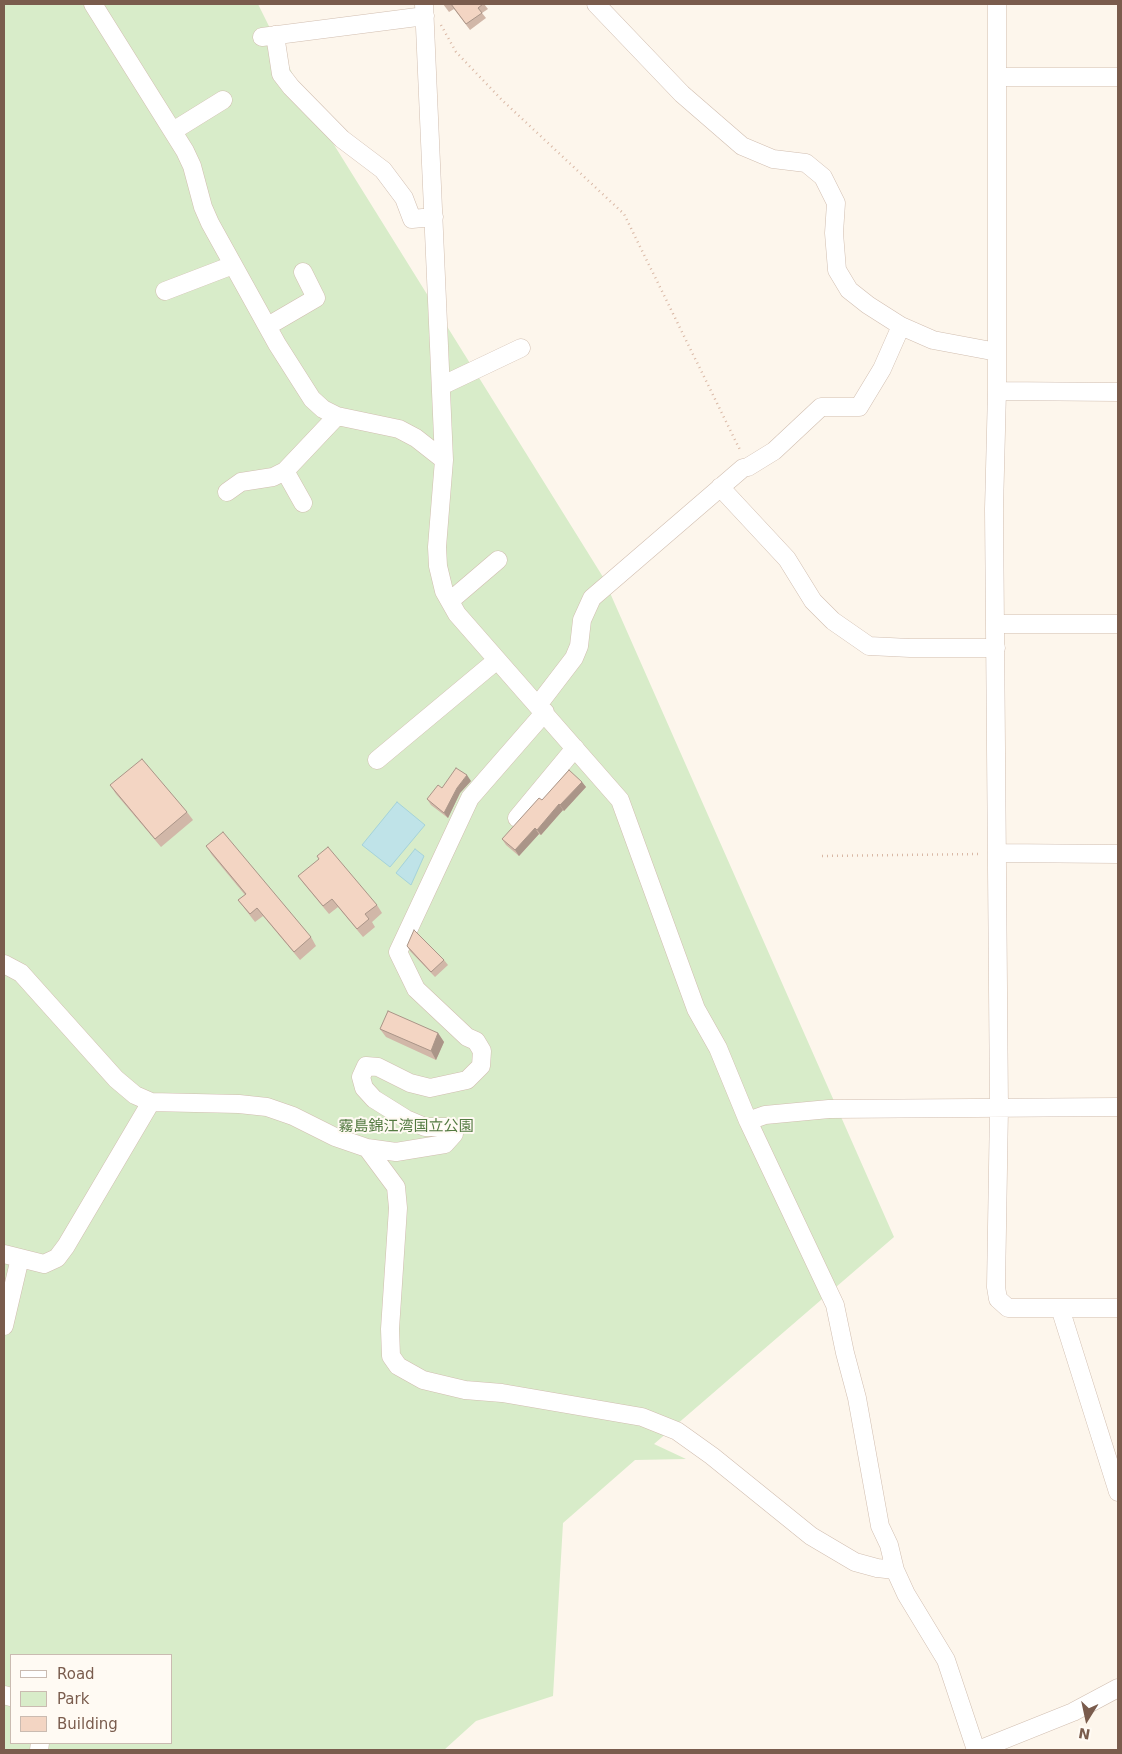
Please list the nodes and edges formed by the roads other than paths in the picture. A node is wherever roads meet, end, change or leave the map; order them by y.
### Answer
1 (93, 4) edge
2 (596, 4) edge
3 (997, 4) edge
4 (424, 10) edge
5 (998, 77) junction
6 (1118, 77) edge
7 (223, 100) dead end
8 (173, 131) junction
9 (434, 217) junction
10 (233, 265) junction
11 (303, 272) dead end
12 (165, 292) dead end
13 (268, 326) junction
14 (901, 326) junction
15 (521, 348) dead end
16 (997, 352) junction
17 (441, 386) junction
18 (997, 392) junction
19 (1118, 392) edge
20 (337, 416) junction
21 (444, 460) junction
22 (285, 471) junction
23 (720, 487) junction
24 (227, 492) dead end
25 (303, 503) dead end
26 (498, 560) dead end
27 (450, 601) junction
28 (996, 624) junction
29 (1118, 624) edge
30 (996, 648) junction
31 (497, 660) junction
32 (541, 708) junction
33 (575, 748) junction
34 (376, 760) dead end
35 (517, 818) dead end
36 (997, 853) junction
37 (1118, 854) edge
38 (4, 964) edge
39 (151, 1102) junction
40 (1118, 1107) edge
41 (999, 1108) junction
42 (748, 1122) junction
43 (367, 1148) junction
44 (12, 1256) edge
45 (1060, 1308) junction
46 (1118, 1308) edge
47 (4, 1326) edge
48 (1118, 1492) edge
49 (895, 1570) junction
50 (1118, 1688) edge
51 (977, 1750) edge

1 - 8 street
2 - 14 street
3 - 5 street
4 - 9 street
4 - 9 street
5 - 6 street
5 - 16 street
7 - 8 street
8 - 10 street
9 - 17 street
10 - 12 street
10 - 13 street
11 - 13 street
13 - 20 street
14 - 16 street
14 - 23 street
15 - 17 street
16 - 18 street
17 - 21 street
18 - 19 street
18 - 28 street
20 - 21 street
20 - 22 street
21 - 27 street
22 - 24 street
22 - 25 street
23 - 30 street
23 - 32 street
26 - 27 street
27 - 31 street
28 - 29 street
28 - 30 street
30 - 36 street
31 - 32 street
31 - 34 street
32 - 33 street
32 - 43 street
33 - 35 street
33 - 42 street
36 - 37 street
36 - 41 street
38 - 39 street
39 - 43 street
39 - 44 street
40 - 41 street
41 - 42 street
41 - 45 street
42 - 49 street
43 - 49 street
44 - 47 street
45 - 46 street
45 - 48 street
49 - 51 street
50 - 51 street

